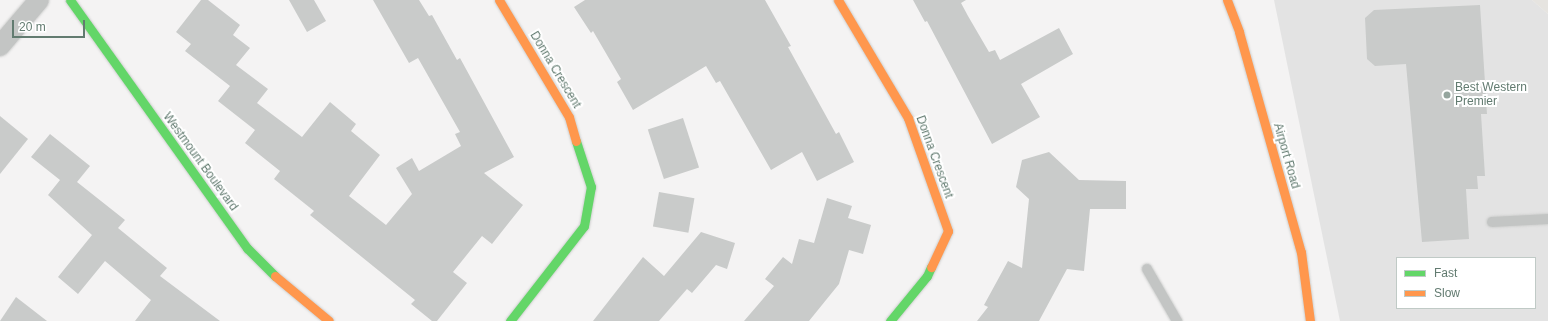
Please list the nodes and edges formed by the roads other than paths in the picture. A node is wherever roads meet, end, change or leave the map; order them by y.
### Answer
1 (39, 0) edge
2 (70, 0) edge
3 (499, 0) edge
4 (838, 0) edge
5 (1227, 0) edge
6 (0, 46) edge
7 (1548, 219) edge
8 (1492, 222) dead end
9 (1147, 269) dead end
10 (329, 321) edge
11 (510, 321) edge
12 (890, 321) edge
13 (1177, 321) edge
14 (1310, 321) edge

1 - 6 street
2 - 10 street, Westmount Boulevard
3 - 11 street, Donna Crescent
4 - 12 street, Donna Crescent
5 - 14 street, Airport Road
7 - 8 lane
9 - 13 lane

